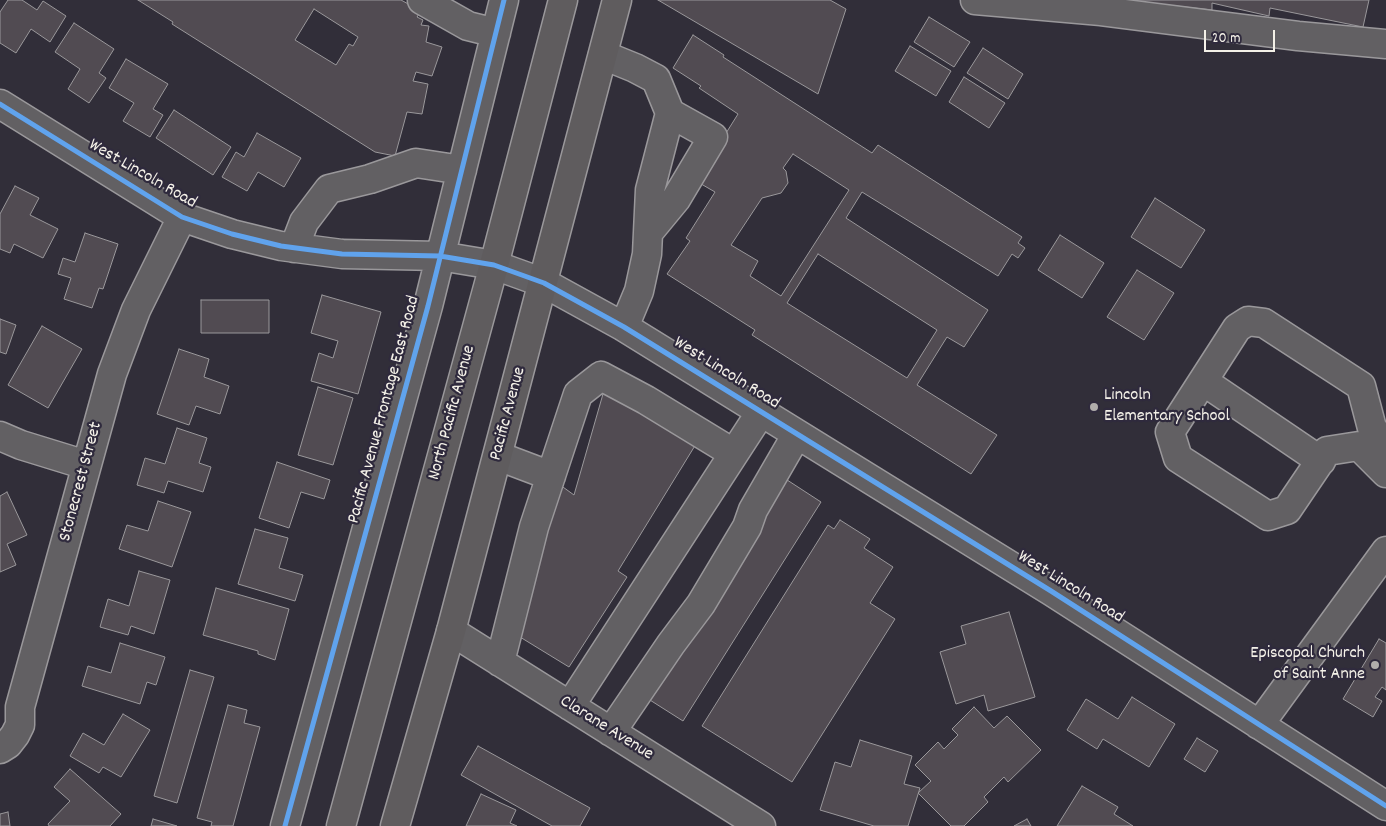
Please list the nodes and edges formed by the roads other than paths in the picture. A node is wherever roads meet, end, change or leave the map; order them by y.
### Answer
1 (422, 0) edge
2 (504, 0) edge
3 (563, 0) edge
4 (618, 0) edge
5 (975, 0) edge
6 (496, 33) junction
7 (1386, 44) edge
8 (603, 55) junction
9 (0, 104) edge
10 (670, 114) junction
11 (462, 170) junction
12 (182, 218) junction
13 (648, 233) junction
14 (294, 248) junction
15 (440, 256) junction
16 (494, 265) junction
17 (544, 283) junction
18 (624, 327) junction
19 (1203, 381) junction
20 (761, 412) junction
21 (798, 434) junction
22 (0, 436) edge
23 (1386, 445) edge
24 (733, 453) junction
25 (498, 456) junction
26 (1321, 461) junction
27 (86, 466) junction
28 (1386, 473) edge
29 (551, 476) junction
30 (1386, 551) edge
31 (451, 631) junction
32 (500, 662) junction
33 (570, 706) junction
34 (1259, 726) junction
35 (611, 732) junction
36 (0, 749) edge
37 (1386, 806) edge
38 (285, 826) edge
39 (342, 826) edge
40 (395, 826) edge
41 (761, 826) edge

1 - 6 street
2 - 6 street, Pacific Avenue Frontage East Road
3 - 16 main road, North Pacific Avenue
4 - 8 main road, Pacific Avenue
5 - 7 street
6 - 11 street, Pacific Avenue Frontage East Road
8 - 10 street
8 - 17 main road, Pacific Avenue
9 - 12 street, West Lincoln Road
10 - 13 street
10 - 13 street
11 - 14 street
11 - 15 street, Pacific Avenue Frontage East Road
12 - 14 street, West Lincoln Road
12 - 27 street, Stonecrest Street
13 - 18 street
14 - 15 street, West Lincoln Road
15 - 16 street, West Lincoln Road
15 - 38 street, Pacific Avenue Frontage East Road
16 - 17 street, West Lincoln Road
16 - 39 main road, North Pacific Avenue
17 - 18 street, West Lincoln Road
17 - 25 main road, Pacific Avenue
18 - 20 street, West Lincoln Road
19 - 23 street
19 - 26 street
19 - 26 street
20 - 21 street, West Lincoln Road
20 - 24 street
21 - 34 street, West Lincoln Road
21 - 35 street
22 - 27 street
24 - 29 street
24 - 33 street
25 - 29 street
25 - 31 main road, Pacific Avenue
26 - 28 street
27 - 36 street, Stonecrest Street
29 - 32 street
30 - 34 street
31 - 32 street, Clarane Avenue
31 - 40 main road, Pacific Avenue
32 - 33 street, Clarane Avenue
33 - 35 street, Clarane Avenue
34 - 37 street, West Lincoln Road
35 - 41 street, Clarane Avenue

